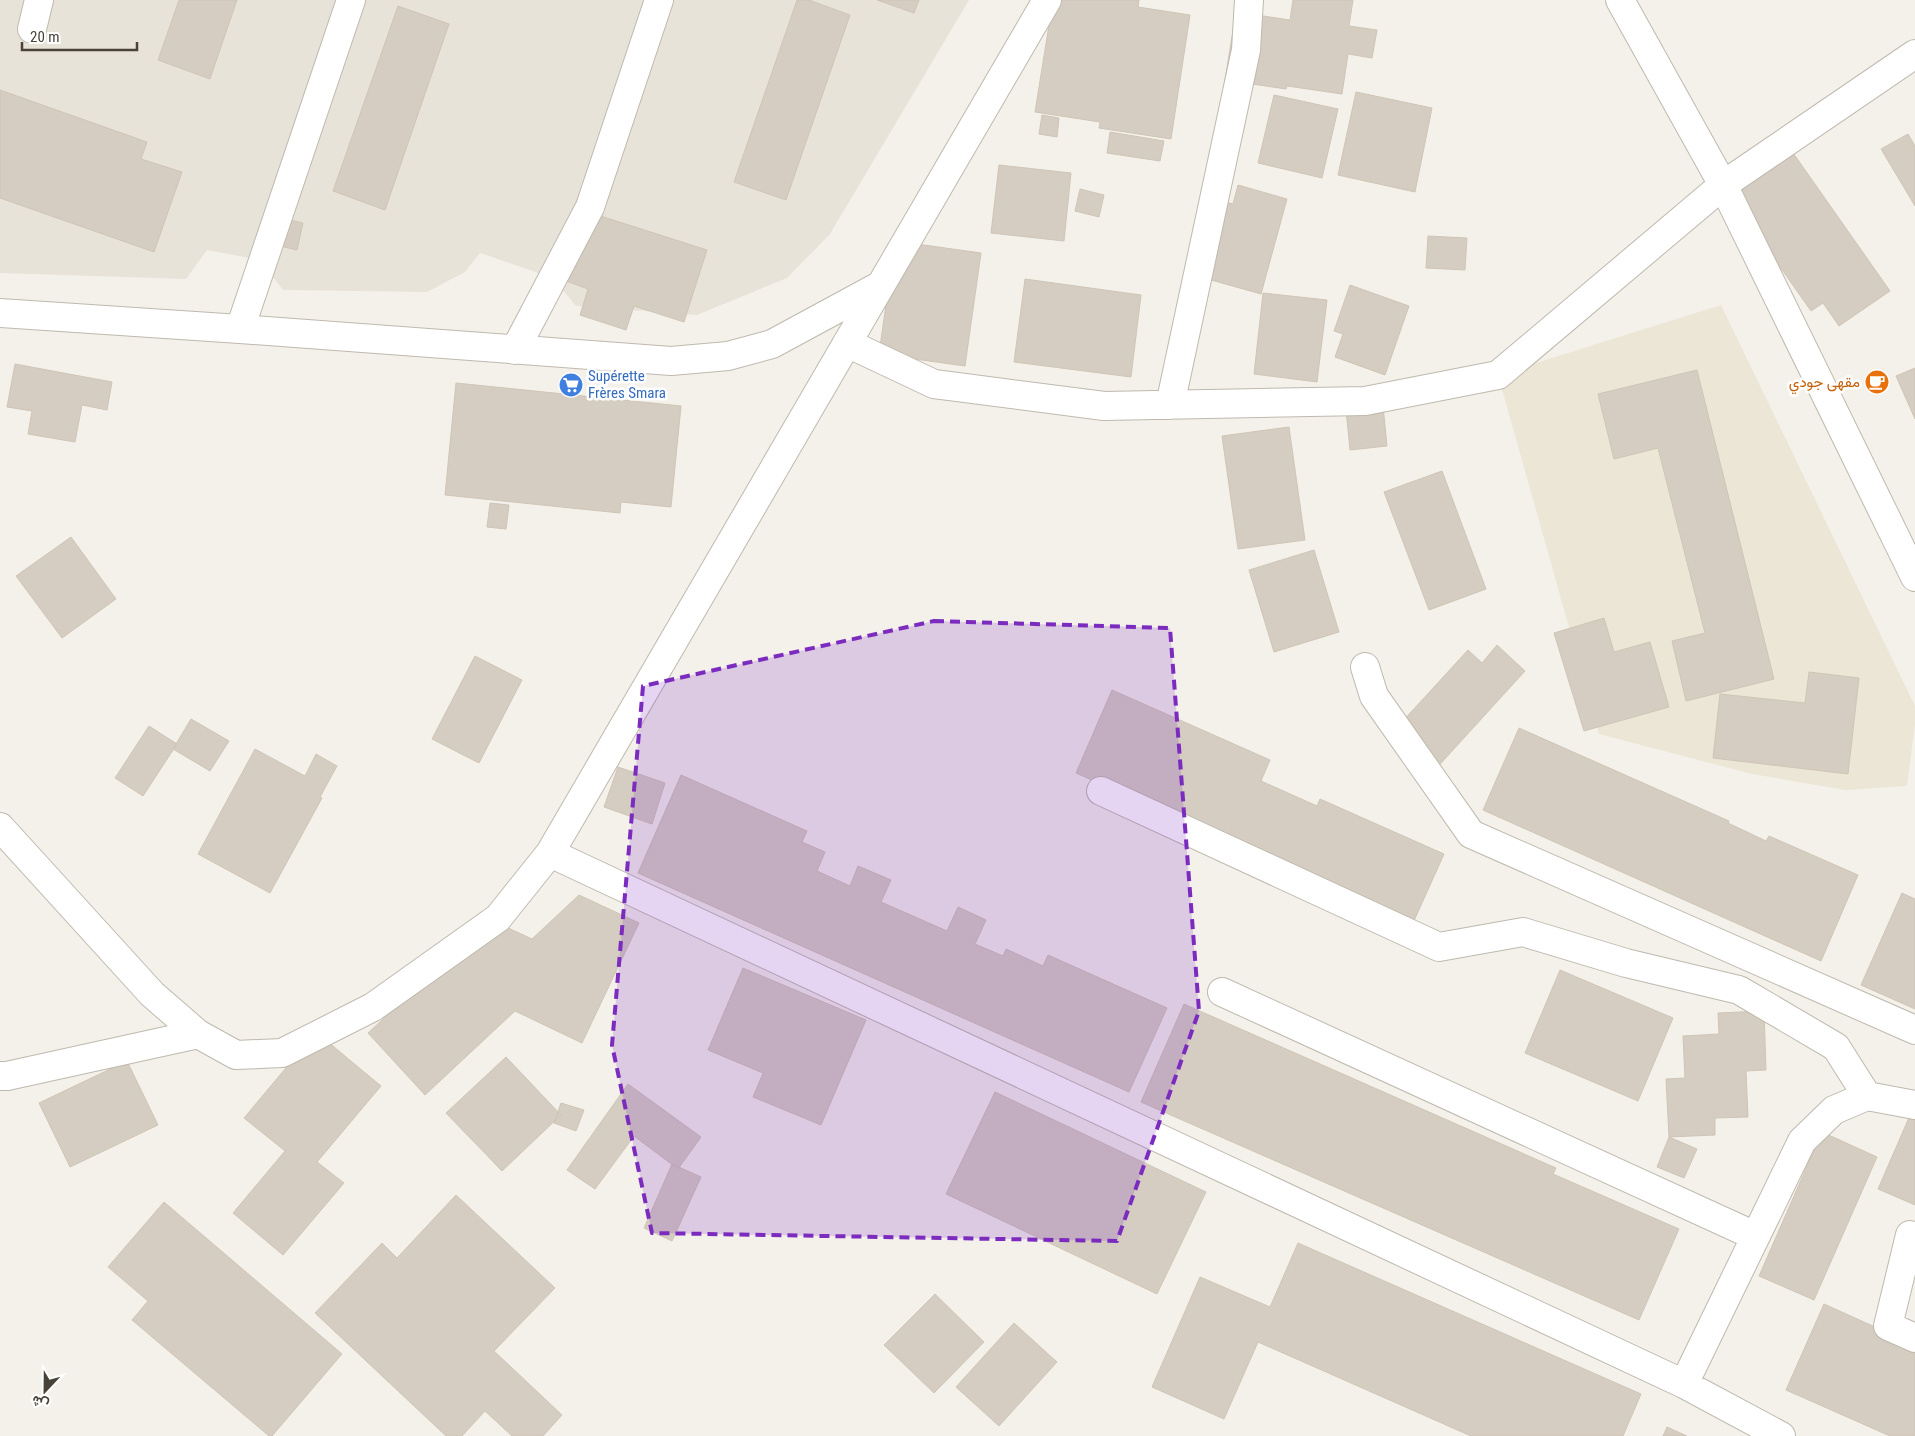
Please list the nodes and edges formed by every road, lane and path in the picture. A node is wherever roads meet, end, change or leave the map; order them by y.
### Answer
1 (39, 0) edge
2 (351, 0) edge
3 (659, 0) edge
4 (1046, 0) edge
5 (1249, 0) edge
6 (1620, 0) edge
7 (32, 29) dead end
8 (1915, 54) edge
9 (1723, 185) junction
10 (881, 285) junction
11 (0, 313) edge
12 (240, 329) junction
13 (847, 343) junction
14 (515, 350) junction
15 (1170, 405) junction
16 (1915, 577) edge
17 (1365, 668) dead end
18 (1101, 791) dead end
19 (0, 827) edge
20 (550, 853) junction
21 (1222, 992) dead end
22 (1915, 1030) edge
23 (198, 1034) junction
24 (0, 1076) edge
25 (1867, 1096) junction
26 (1915, 1105) edge
27 (1910, 1235) dead end
28 (1755, 1236) junction
29 (1915, 1338) edge
30 (1684, 1384) junction
31 (1781, 1436) edge

1 - 7 street
2 - 12 street
3 - 14 street
4 - 10 street
5 - 15 street
6 - 9 street
8 - 9 street
9 - 15 street
9 - 16 street
10 - 13 street
10 - 14 street
11 - 12 street
12 - 14 street
13 - 15 street
13 - 20 street
17 - 22 street
18 - 25 street
19 - 23 street
20 - 23 street
20 - 30 street
21 - 28 street
23 - 24 street
25 - 26 street
25 - 28 street
27 - 29 street
28 - 30 street
30 - 31 street

